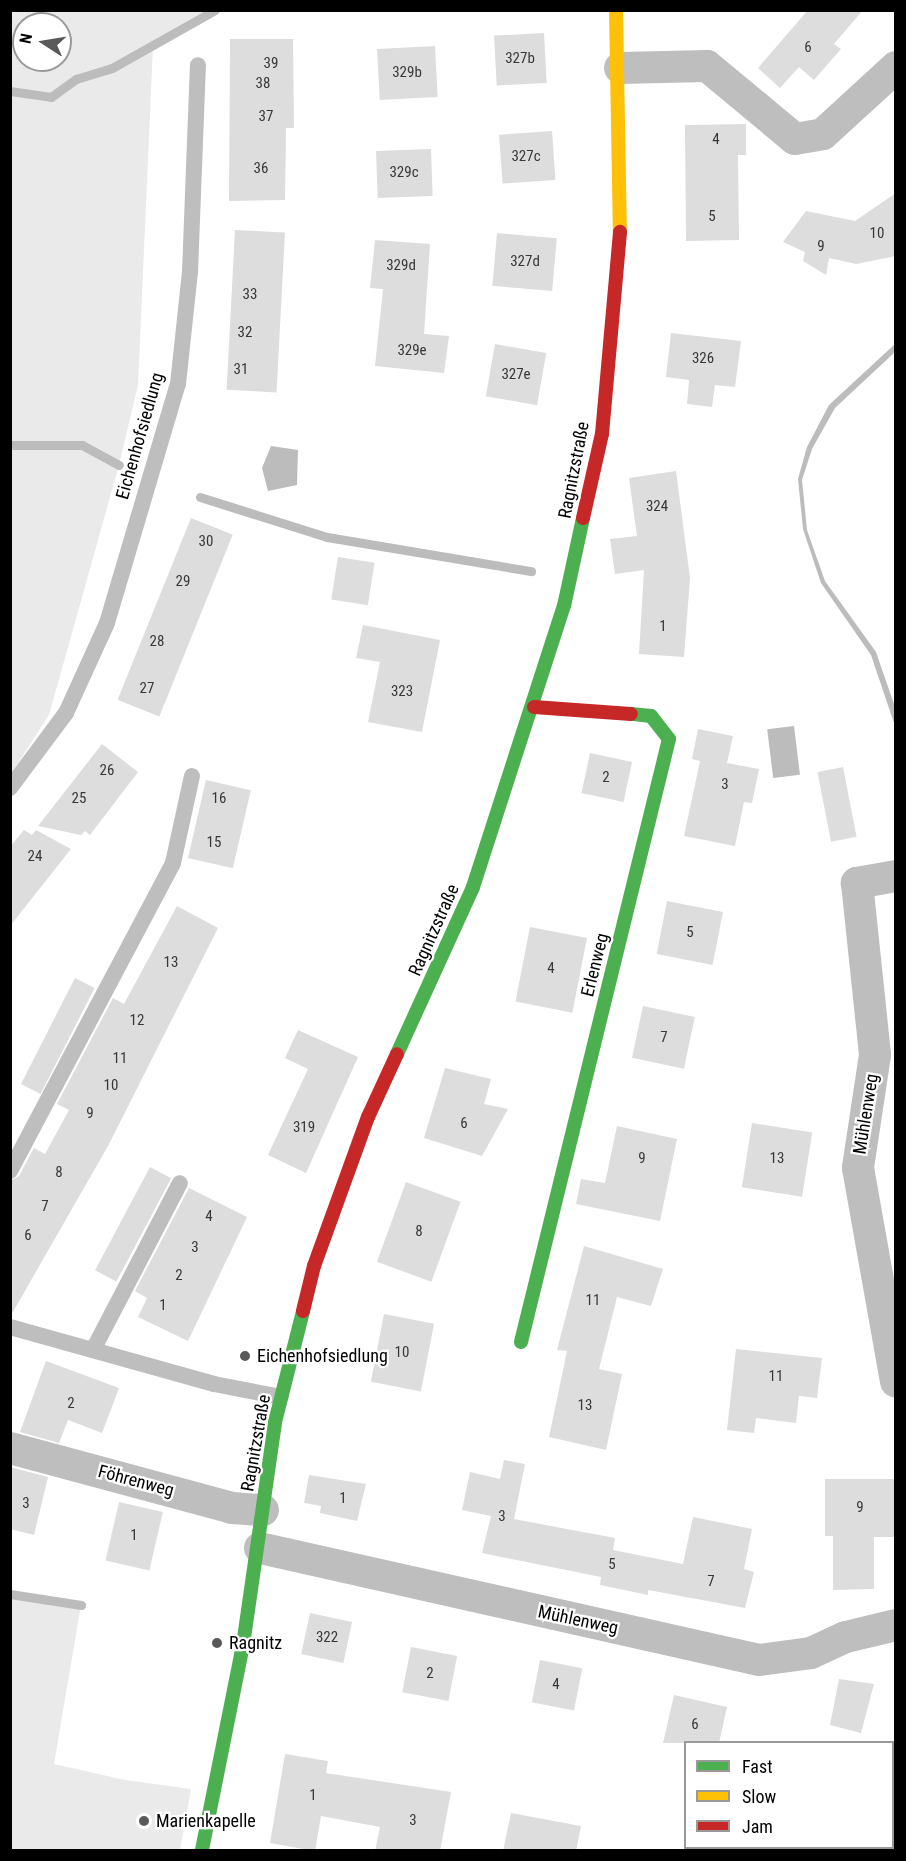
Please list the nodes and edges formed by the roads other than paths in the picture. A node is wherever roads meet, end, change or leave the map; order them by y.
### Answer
1 (616, 10) edge
2 (198, 65) dead end
3 (896, 67) edge
4 (620, 68) junction
5 (534, 707) junction
6 (192, 776) dead end
7 (10, 788) edge
8 (896, 876) edge
9 (10, 1171) edge
10 (180, 1183) dead end
11 (10, 1327) edge
12 (520, 1342) dead end
13 (93, 1350) junction
14 (896, 1382) edge
15 (281, 1397) junction
16 (10, 1448) edge
17 (263, 1510) junction
18 (260, 1548) junction
19 (896, 1624) edge
20 (202, 1851) edge

1 - 4 main road, Ragnitzstraße
2 - 7 lane, Eichenhofsiedlung
3 - 4 street
4 - 5 main road, Ragnitzstraße
5 - 12 main road, Erlenweg
5 - 15 main road, Ragnitzstraße
6 - 9 lane
8 - 14 street, Mühlenweg
10 - 13 lane
11 - 13 lane
13 - 15 lane
15 - 17 main road, Ragnitzstraße
16 - 17 street, Föhrenweg
17 - 18 main road, Ragnitzstraße
18 - 19 street, Mühlenweg
18 - 20 main road, Ragnitzstraße

